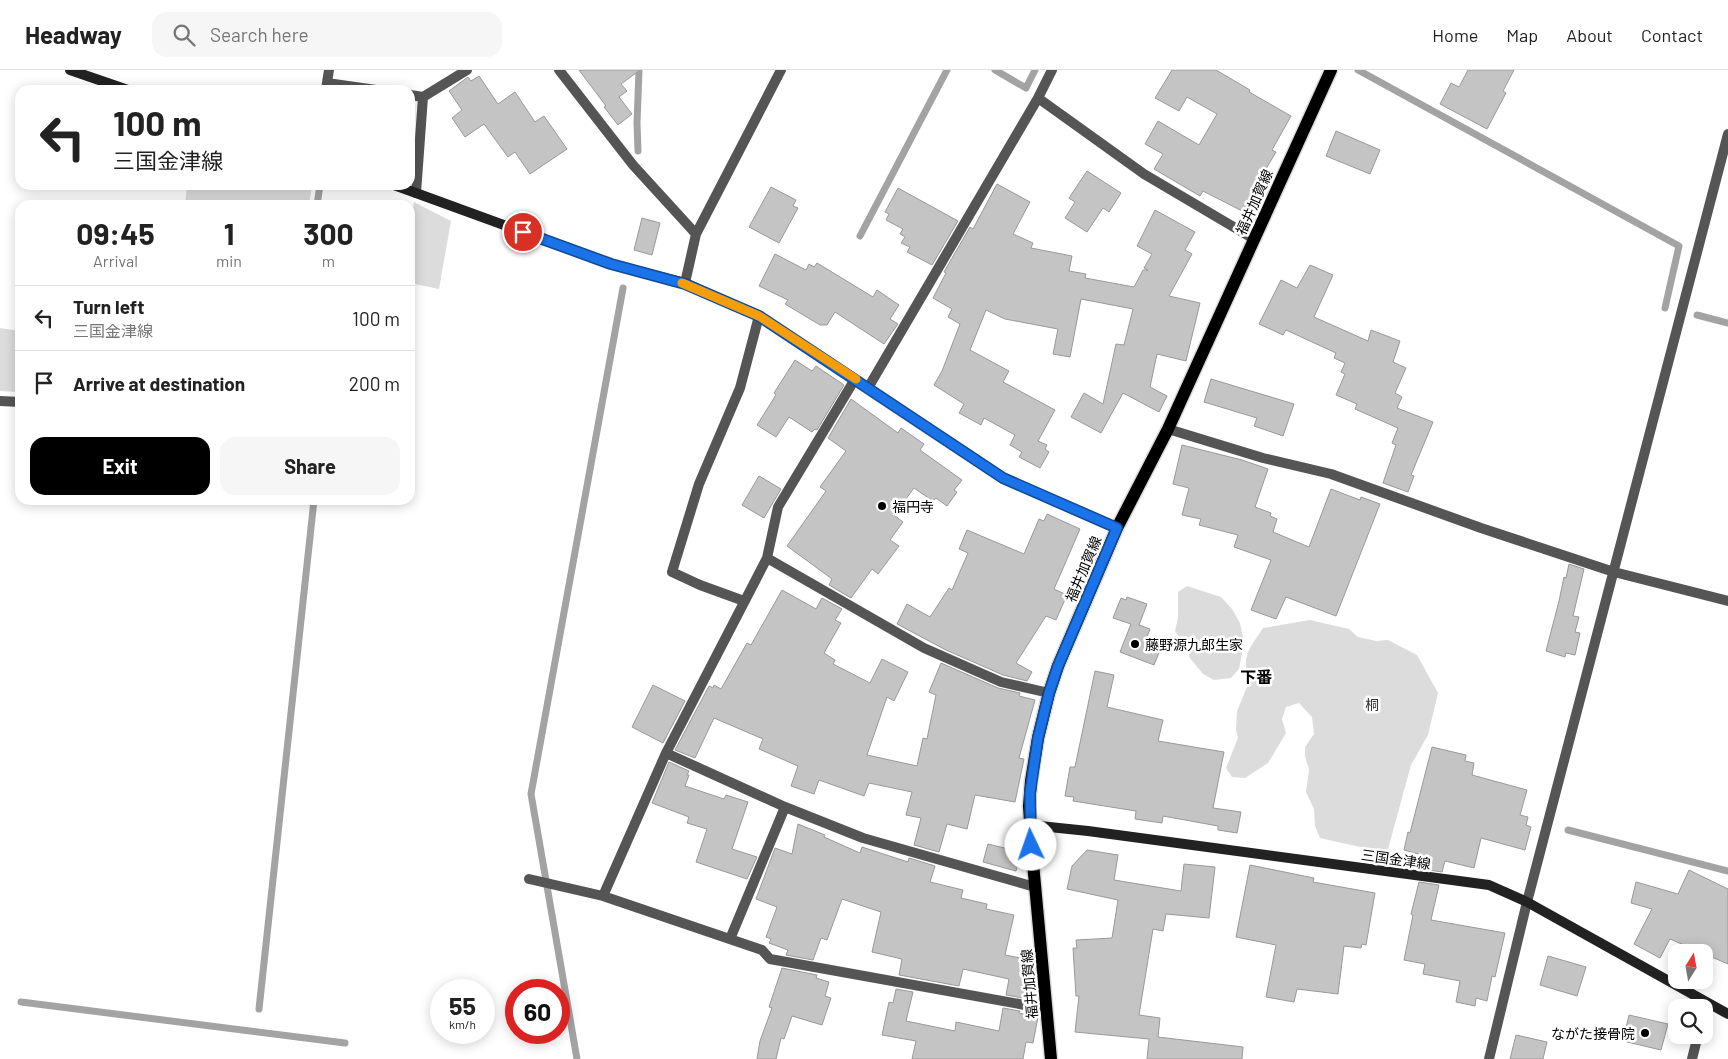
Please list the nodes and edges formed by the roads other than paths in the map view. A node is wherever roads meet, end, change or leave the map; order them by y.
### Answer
1 (70, 70) edge
2 (329, 70) edge
3 (467, 70) edge
4 (559, 70) edge
5 (781, 70) edge
6 (1052, 70) edge
7 (1330, 70) edge
8 (114, 85) edge
9 (327, 85) edge
10 (415, 96) edge
11 (424, 97) junction
12 (1038, 98) junction
13 (1728, 134) edge
14 (408, 190) edge
15 (416, 193) junction
16 (696, 234) junction
17 (1254, 239) junction
18 (685, 284) junction
19 (759, 316) junction
20 (855, 379) junction
21 (868, 388) junction
22 (0, 401) edge
23 (15, 402) edge
24 (1168, 430) junction
25 (1117, 528) junction
26 (767, 558) junction
27 (1614, 572) junction
28 (1728, 600) edge
29 (744, 602) junction
30 (1049, 693) junction
31 (666, 753) junction
32 (785, 807) junction
33 (1030, 825) junction
34 (530, 879) dead end
35 (1035, 887) junction
36 (603, 896) junction
37 (1528, 902) junction
38 (730, 939) junction
39 (1693, 999) edge
40 (1047, 1009) junction
41 (1713, 1009) edge
42 (1728, 1014) edge
43 (1696, 1044) edge
44 (1051, 1059) edge
45 (1489, 1059) edge
46 (1692, 1059) edge

1 - 8 main road
2 - 9 street
3 - 11 street
4 - 16 street
5 - 16 street
6 - 12 street
7 - 17 main road, 福井加賀線
10 - 11 street
11 - 15 street
12 - 17 street
12 - 21 street
13 - 27 street
14 - 15 main road
15 - 18 main road
16 - 18 street
17 - 24 main road, 福井加賀線
18 - 19 main road
19 - 20 main road
19 - 29 street
20 - 21 main road
20 - 26 street
21 - 25 main road
22 - 23 street
24 - 25 main road, 福井加賀線
24 - 27 street
25 - 30 main road, 福井加賀線
26 - 29 street
26 - 30 street
27 - 28 street
27 - 37 street
29 - 31 street
30 - 33 main road, 福井加賀線
31 - 32 street
31 - 36 street
32 - 35 street
32 - 38 street
33 - 35 main road, 福井加賀線
33 - 37 main road, 三国金津線
34 - 36 street
35 - 40 main road, 福井加賀線
36 - 38 street
37 - 39 main road, 三国金津線
37 - 45 street
38 - 40 street
40 - 44 main road, 福井加賀線
41 - 42 main road, 三国金津線
43 - 46 street

